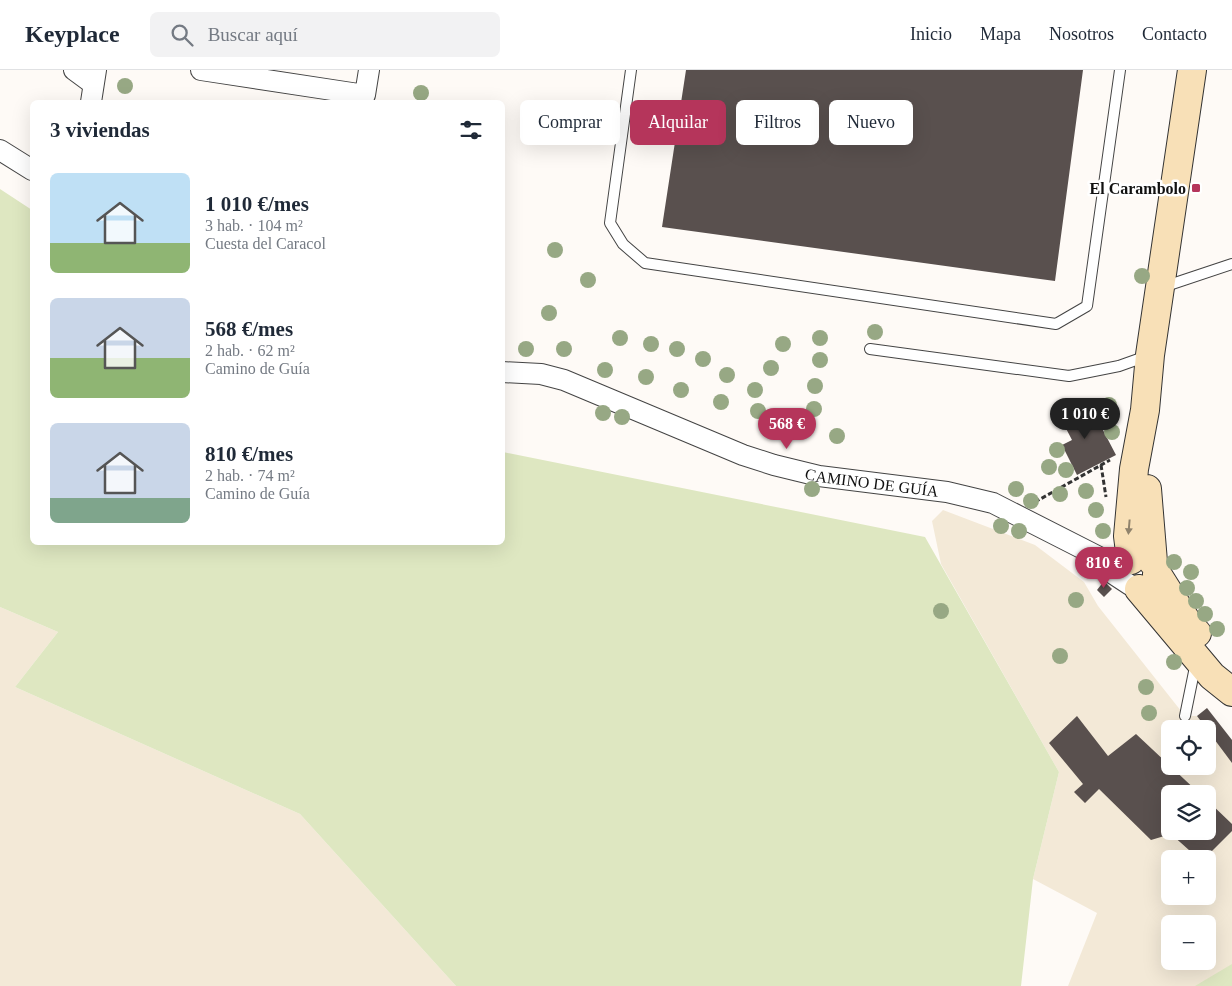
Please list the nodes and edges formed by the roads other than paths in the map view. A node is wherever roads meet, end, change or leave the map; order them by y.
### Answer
1 (74, 70) edge
2 (201, 70) edge
3 (369, 70) edge
4 (631, 70) edge
5 (1120, 70) edge
6 (1192, 70) edge
7 (250, 74) edge
8 (93, 85) edge
9 (0, 150) edge
10 (30, 169) edge
11 (1232, 264) edge
12 (1160, 288) junction
13 (870, 349) dead end
14 (1150, 355) junction
15 (505, 372) edge
16 (1139, 572) junction
17 (1197, 658) junction
18 (1232, 670) edge
19 (1232, 692) edge
20 (1185, 716) dead end

1 - 8 street
2 - 7 street
3 - 7 street
4 - 5 lane
6 - 12 main road
9 - 10 street
11 - 12 lane
12 - 14 main road
13 - 14 lane
14 - 16 main road
15 - 16 street, CAMINO DE GUÍA
16 - 17 main road
16 - 18 main road
17 - 19 main road
17 - 20 lane

